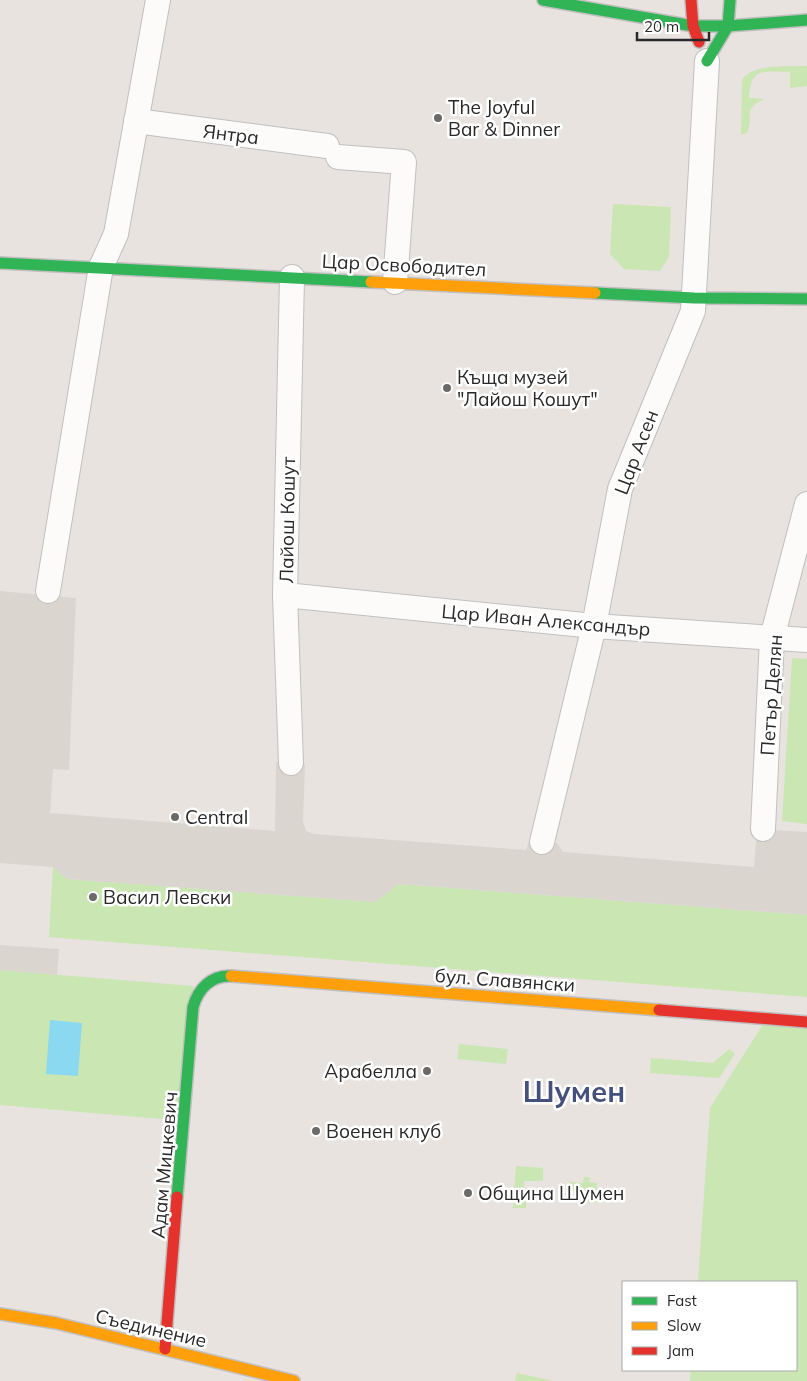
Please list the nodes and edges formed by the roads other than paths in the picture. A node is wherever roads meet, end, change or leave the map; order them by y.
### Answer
1 (158, 0) edge
2 (543, 0) edge
3 (691, 0) edge
4 (730, 0) edge
5 (807, 20) edge
6 (693, 26) junction
7 (728, 26) junction
8 (707, 61) junction
9 (136, 121) junction
10 (0, 263) edge
11 (100, 267) junction
12 (292, 277) junction
13 (395, 282) junction
14 (694, 298) junction
15 (807, 300) edge
16 (807, 504) edge
17 (48, 591) dead end
18 (285, 595) junction
19 (594, 626) junction
20 (772, 638) junction
21 (807, 640) edge
22 (291, 763) dead end
23 (763, 829) dead end
24 (542, 842) dead end
25 (203, 986) joint
26 (807, 1022) edge
27 (0, 1314) edge
28 (165, 1349) junction
29 (294, 1381) edge

1 - 9 street
2 - 6 street
3 - 6 street, Цар Асен
4 - 7 street
5 - 7 street
6 - 7 street
6 - 8 street, Цар Асен
7 - 8 street, Цар Асен
8 - 14 street, Цар Асен
9 - 11 street
9 - 13 street, Янтра
10 - 11 street, Цар Освободител
11 - 12 street, Цар Освободител
11 - 17 street
12 - 13 street, Цар Освободител
12 - 18 street, Лайош Кошут
13 - 14 street, Цар Освободител
14 - 15 street, Цар Освободител
14 - 19 street, Цар Асен
16 - 20 street, Петър Делян
18 - 19 street, Цар Иван Александър
18 - 22 street, Лайош Кошут
19 - 20 street, Цар Иван Александър
19 - 24 street, Цар Асен
20 - 21 street, Цар Иван Александър
20 - 23 street, Петър Делян
25 - 26 street, бул. Славянски
25 - 28 street, Адам Мицкевич
27 - 28 street, Съединение
28 - 29 street, Съединение

